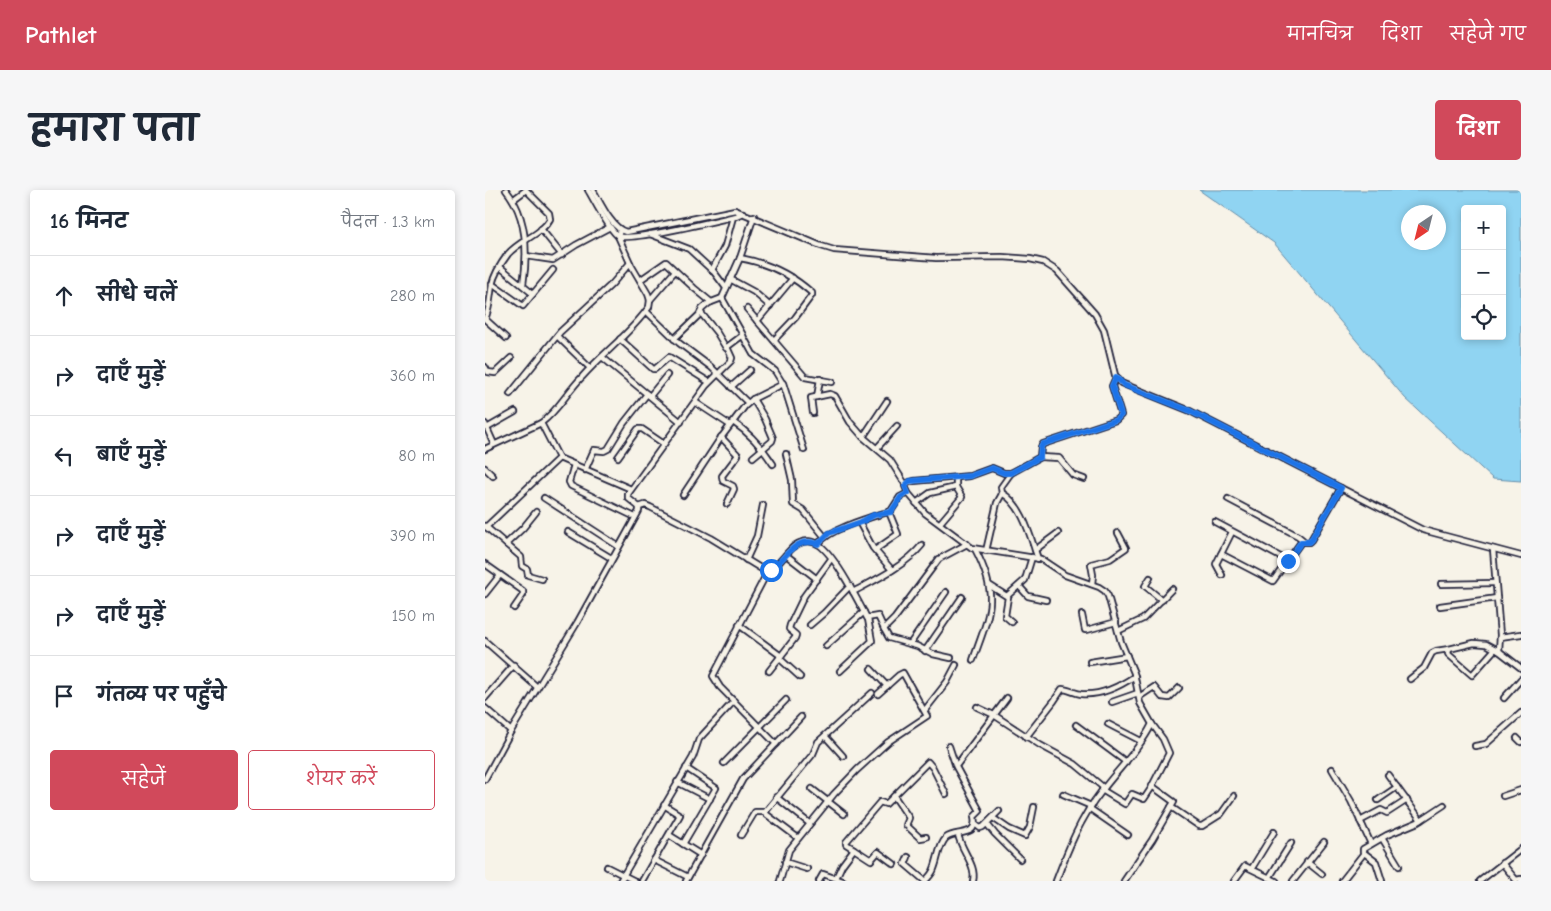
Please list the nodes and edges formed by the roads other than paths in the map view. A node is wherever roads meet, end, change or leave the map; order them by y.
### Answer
1 (506, 190) edge
2 (526, 190) edge
3 (588, 190) edge
4 (593, 190) edge
5 (513, 199) junction
6 (743, 213) junction
7 (753, 216) junction
8 (733, 217) junction
9 (610, 227) junction
10 (541, 229) junction
11 (620, 230) junction
12 (649, 234) junction
13 (618, 236) junction
14 (525, 242) junction
15 (562, 255) junction
16 (526, 256) junction
17 (740, 258) junction
18 (630, 263) junction
19 (500, 267) junction
20 (553, 270) dead end
21 (675, 270) junction
22 (712, 270) junction
23 (730, 278) junction
24 (793, 278) junction
25 (640, 280) junction
26 (492, 284) junction
27 (523, 285) junction
28 (726, 288) junction
29 (533, 294) junction
30 (722, 298) junction
31 (650, 300) junction
32 (711, 302) junction
33 (770, 306) junction
34 (747, 309) dead end
35 (646, 311) junction
36 (701, 313) junction
37 (485, 319) edge
38 (757, 321) junction
39 (557, 336) junction
40 (743, 336) junction
41 (507, 338) dead end
42 (620, 339) junction
43 (674, 339) junction
44 (774, 340) junction
45 (726, 348) junction
46 (603, 357) junction
47 (511, 358) dead end
48 (485, 367) edge
49 (590, 368) junction
50 (750, 370) dead end
51 (718, 373) junction
52 (667, 375) dead end
53 (1116, 377) junction
54 (820, 379) junction
55 (709, 382) junction
56 (832, 382) dead end
57 (783, 383) junction
58 (731, 387) junction
59 (510, 394) dead end
60 (648, 395) junction
61 (817, 397) junction
62 (753, 399) junction
63 (887, 401) dead end
64 (695, 402) junction
65 (748, 404) junction
66 (515, 412) dead end
67 (813, 413) dead end
68 (681, 422) junction
69 (541, 423) junction
70 (731, 424) junction
71 (486, 426) edge
72 (897, 426) dead end
73 (721, 436) junction
74 (863, 437) junction
75 (494, 444) junction
76 (664, 444) junction
77 (877, 448) junction
78 (485, 449) edge
79 (763, 449) junction
80 (804, 450) dead end
81 (786, 454) dead end
82 (618, 457) dead end
83 (753, 457) dead end
84 (1040, 457) junction
85 (559, 458) junction
86 (773, 464) dead end
87 (575, 465) junction
88 (485, 468) edge
89 (585, 470) junction
90 (1011, 473) junction
91 (493, 476) dead end
92 (956, 478) junction
93 (1083, 479) dead end
94 (905, 484) junction
95 (956, 487) junction
96 (631, 488) junction
97 (1341, 488) junction
98 (1002, 492) junction
99 (908, 493) junction
100 (683, 495) dead end
101 (544, 498) dead end
102 (1228, 500) dead end
103 (916, 503) junction
104 (727, 504) dead end
105 (763, 506) dead end
106 (639, 507) junction
107 (536, 512) dead end
108 (889, 512) junction
109 (635, 517) junction
110 (859, 522) junction
111 (1215, 522) dead end
112 (940, 523) junction
113 (485, 526) edge
114 (568, 532) dead end
115 (1232, 532) junction
116 (1058, 533) dead end
117 (1118, 533) dead end
118 (824, 536) junction
119 (1304, 541) junction
120 (507, 544) junction
121 (818, 544) junction
122 (967, 544) junction
123 (923, 545) dead end
124 (618, 546) junction
125 (975, 549) junction
126 (1493, 549) junction
127 (875, 550) junction
128 (1035, 550) junction
129 (986, 551) junction
130 (1221, 554) junction
131 (786, 555) junction
132 (1521, 556) edge
133 (611, 558) junction
134 (1032, 558) junction
135 (831, 559) junction
136 (1038, 559) junction
137 (745, 560) junction
138 (1288, 561) junction
139 (485, 564) edge
140 (892, 570) junction
141 (768, 571) junction
142 (500, 575) junction
143 (1222, 575) dead end
144 (1150, 578) dead end
145 (817, 579) junction
146 (542, 580) dead end
147 (1495, 583) junction
148 (1092, 584) junction
149 (1441, 584) dead end
150 (989, 585) junction
151 (850, 586) junction
152 (1019, 586) junction
153 (1172, 589) dead end
154 (853, 592) junction
155 (946, 592) dead end
156 (485, 594) edge
157 (1007, 596) junction
158 (962, 597) dead end
159 (1497, 598) junction
160 (1046, 600) dead end
161 (1162, 600) junction
162 (1440, 606) dead end
163 (514, 608) dead end
164 (864, 612) junction
165 (1083, 615) dead end
166 (868, 619) junction
167 (1012, 622) dead end
168 (1116, 622) junction
169 (739, 625) junction
170 (810, 625) dead end
171 (884, 629) junction
172 (1118, 631) junction
173 (1521, 634) edge
174 (1500, 637) junction
175 (485, 641) edge
176 (910, 644) junction
177 (826, 646) dead end
178 (1449, 649) junction
179 (1497, 650) junction
180 (925, 651) junction
181 (1127, 656) junction
182 (780, 657) junction
183 (951, 658) dead end
184 (973, 660) dead end
185 (1090, 662) dead end
186 (514, 666) junction
187 (956, 666) dead end
188 (871, 668) dead end
189 (1521, 668) edge
190 (769, 670) dead end
191 (840, 671) dead end
192 (1135, 676) junction
193 (799, 677) dead end
194 (1521, 679) edge
195 (1410, 680) dead end
196 (537, 686) junction
197 (887, 686) junction
198 (1179, 688) dead end
199 (872, 693) dead end
200 (878, 694) dead end
201 (1138, 695) junction
202 (485, 698) edge
203 (1007, 698) dead end
204 (1504, 698) dead end
205 (786, 700) dead end
206 (734, 701) junction
207 (1112, 702) dead end
208 (977, 707) dead end
209 (485, 708) edge
210 (925, 710) junction
211 (1521, 713) edge
212 (994, 715) junction
213 (801, 717) dead end
214 (1107, 724) dead end
215 (1152, 724) junction
216 (1076, 725) dead end
217 (759, 726) junction
218 (511, 731) junction
219 (825, 736) junction
220 (1026, 737) junction
221 (1141, 742) junction
222 (776, 744) junction
223 (949, 746) dead end
224 (1475, 746) dead end
225 (843, 756) dead end
226 (1126, 762) junction
227 (724, 763) dead end
228 (956, 766) junction
229 (686, 768) junction
230 (1332, 769) dead end
231 (1388, 775) dead end
232 (485, 779) edge
233 (677, 782) junction
234 (1152, 787) junction
235 (1397, 787) junction
236 (811, 789) dead end
237 (1103, 789) junction
238 (1521, 790) edge
239 (946, 794) dead end
240 (1063, 794) dead end
241 (894, 796) junction
242 (1234, 796) dead end
243 (1503, 796) dead end
244 (776, 798) junction
245 (710, 799) junction
246 (1378, 800) dead end
247 (1407, 800) junction
248 (828, 801) junction
249 (664, 805) junction
250 (1444, 805) dead end
251 (1034, 807) dead end
252 (1090, 807) junction
253 (1171, 807) junction
254 (999, 811) dead end
255 (765, 812) junction
256 (843, 814) dead end
257 (993, 818) junction
258 (1421, 820) junction
259 (1360, 821) junction
260 (809, 823) junction
261 (975, 824) junction
262 (987, 824) junction
263 (1273, 832) dead end
264 (958, 834) junction
265 (669, 835) junction
266 (741, 835) dead end
267 (1128, 835) dead end
268 (926, 837) dead end
269 (798, 838) junction
270 (1382, 838) junction
271 (1324, 842) dead end
272 (1291, 843) dead end
273 (683, 844) junction
274 (1371, 844) junction
275 (854, 849) junction
276 (1521, 849) edge
277 (1364, 853) junction
278 (701, 855) junction
279 (908, 857) dead end
280 (1020, 859) dead end
281 (654, 860) junction
282 (785, 862) junction
283 (1307, 862) junction
284 (894, 864) dead end
285 (1502, 864) junction
286 (1399, 866) dead end
287 (607, 867) dead end
288 (1252, 868) junction
289 (807, 869) dead end
290 (1322, 874) dead end
291 (623, 875) junction
292 (836, 878) junction
293 (1269, 878) junction
294 (1381, 878) edge
295 (1521, 878) edge
296 (687, 879) edge
297 (620, 881) edge
298 (635, 881) edge
299 (642, 881) edge
300 (780, 881) edge
301 (819, 881) edge
302 (843, 881) edge
303 (925, 881) edge
304 (973, 881) edge
305 (1057, 881) edge
306 (1124, 881) edge
307 (1234, 881) edge
308 (1275, 881) edge
309 (1293, 881) edge
310 (1342, 881) edge
311 (1375, 881) edge
312 (1481, 881) edge

1 - 5 street
2 - 5 street
2 - 10 street
3 - 9 street
4 - 11 street
5 - 14 street
6 - 7 street
6 - 8 street
6 - 11 street
7 - 17 street
7 - 53 street
8 - 12 street
8 - 22 street
9 - 13 street
9 - 15 street
10 - 14 street
10 - 15 street
11 - 13 street
12 - 13 street
12 - 22 street
13 - 18 street
14 - 16 street
14 - 19 street
15 - 16 street
16 - 27 street
17 - 23 street
17 - 24 street
18 - 25 street
18 - 39 street
19 - 26 street
19 - 27 street
20 - 29 street
21 - 25 street
21 - 31 street
21 - 32 street
22 - 28 street
23 - 28 street
23 - 33 street
24 - 33 street
24 - 44 street
25 - 31 street
26 - 29 street
26 - 37 street
27 - 29 street
28 - 30 street
30 - 32 street
30 - 40 street
31 - 35 street
32 - 36 street
33 - 38 street
34 - 38 street
35 - 42 street
35 - 43 street
36 - 43 street
36 - 45 street
37 - 41 street
38 - 44 street
39 - 49 street
39 - 59 street
40 - 45 street
40 - 57 street
42 - 46 street
42 - 55 street
43 - 51 street
44 - 54 street
45 - 51 street
46 - 49 street
46 - 60 street
47 - 48 street
49 - 69 street
50 - 58 street
51 - 55 street
51 - 58 street
52 - 60 street
53 - 84 street
53 - 97 street
54 - 56 street
54 - 61 street
55 - 64 street
57 - 62 street
57 - 80 street
58 - 65 street
60 - 68 street
60 - 89 street
61 - 67 street
61 - 74 street
62 - 65 street
62 - 79 street
63 - 74 street
64 - 68 street
64 - 70 street
65 - 70 street
66 - 71 street
68 - 76 street
69 - 75 street
69 - 85 street
70 - 73 street
70 - 79 street
71 - 75 street
72 - 77 street
73 - 100 street
73 - 104 street
74 - 77 street
75 - 78 street
76 - 82 street
76 - 96 street
77 - 94 street
79 - 83 street
79 - 86 street
81 - 118 street
84 - 90 street
84 - 93 street
85 - 87 street
85 - 113 street
87 - 89 street
87 - 109 street
88 - 91 street
89 - 96 street
90 - 92 street
90 - 98 street
92 - 94 street
92 - 95 street
94 - 99 street
95 - 103 street
95 - 112 street
96 - 106 street
97 - 119 street
97 - 126 street
98 - 128 street
98 - 129 street
99 - 103 street
99 - 108 street
101 - 124 street
102 - 119 street
103 - 112 street
105 - 137 street
106 - 109 street
106 - 137 street
107 - 120 street
108 - 110 street
108 - 127 street
109 - 124 street
110 - 118 street
110 - 127 street
111 - 115 street
112 - 122 street
113 - 120 street
114 - 133 street
115 - 130 street
115 - 138 street
116 - 128 street
117 - 148 street
118 - 121 street
119 - 138 street
120 - 146 street
121 - 131 street
121 - 135 street
122 - 125 street
122 - 171 street
123 - 140 street
124 - 133 street
125 - 129 street
125 - 150 street
126 - 132 street
126 - 147 street
127 - 140 street
128 - 136 street
129 - 134 street
130 - 138 street
130 - 143 street
131 - 141 street
131 - 145 street
133 - 196 street
134 - 136 street
134 - 152 street
135 - 145 street
135 - 151 street
136 - 148 street
137 - 141 street
139 - 142 street
140 - 154 street
141 - 169 street
142 - 156 street
142 - 163 street
144 - 161 street
145 - 182 street
147 - 149 street
147 - 159 street
148 - 168 street
150 - 157 street
150 - 184 street
151 - 154 street
151 - 170 street
152 - 157 street
152 - 160 street
153 - 161 street
154 - 164 street
155 - 176 street
157 - 167 street
158 - 180 street
159 - 162 street
159 - 174 street
161 - 172 street
164 - 166 street
164 - 177 street
165 - 168 street
166 - 171 street
166 - 191 street
168 - 172 street
169 - 182 street
169 - 206 street
171 - 176 street
172 - 181 street
173 - 174 street
174 - 179 street
175 - 186 street
176 - 180 street
178 - 179 street
178 - 179 street
178 - 195 street
179 - 189 street
180 - 183 street
181 - 185 street
181 - 192 street
182 - 190 street
182 - 193 street
186 - 196 street
186 - 202 street
187 - 210 street
188 - 197 street
192 - 201 street
192 - 220 street
194 - 204 street
196 - 218 street
197 - 200 street
197 - 210 street
198 - 201 street
199 - 219 street
201 - 207 street
201 - 215 street
203 - 212 street
205 - 217 street
206 - 217 street
206 - 229 street
208 - 212 street
209 - 218 street
210 - 248 street
211 - 224 street
212 - 220 street
212 - 228 street
213 - 222 street
214 - 221 street
215 - 221 street
215 - 234 street
216 - 226 street
217 - 222 street
217 - 227 street
218 - 232 street
219 - 225 street
219 - 244 street
220 - 237 street
221 - 226 street
222 - 278 street
223 - 228 street
226 - 237 street
228 - 261 street
229 - 233 street
229 - 245 street
230 - 259 street
231 - 235 street
233 - 245 street
233 - 249 street
234 - 237 street
234 - 253 street
235 - 246 street
235 - 247 street
236 - 248 street
237 - 252 street
238 - 243 street
239 - 241 street
240 - 252 street
241 - 268 street
241 - 275 street
242 - 253 street
244 - 255 street
244 - 260 street
245 - 273 street
247 - 258 street
247 - 259 street
248 - 256 street
248 - 260 street
249 - 265 street
249 - 291 street
250 - 258 street
251 - 257 street
252 - 267 street
252 - 305 street
253 - 306 street
254 - 257 street
255 - 266 street
255 - 269 street
257 - 262 street
258 - 270 street
259 - 274 street
260 - 269 street
261 - 262 street
261 - 264 street
262 - 280 street
263 - 288 street
264 - 303 street
264 - 304 street
265 - 273 street
265 - 281 street
269 - 282 street
270 - 274 street
270 - 286 street
271 - 283 street
272 - 293 street
273 - 278 street
274 - 277 street
275 - 284 street
275 - 292 street
276 - 285 street
277 - 294 street
277 - 310 street
278 - 296 street
279 - 303 street
281 - 296 street
281 - 299 street
282 - 289 street
282 - 300 street
283 - 290 street
283 - 309 street
285 - 295 street
285 - 312 street
287 - 291 street
288 - 293 street
288 - 307 street
291 - 297 street
291 - 298 street
292 - 301 street
292 - 302 street
293 - 308 street
294 - 311 street

